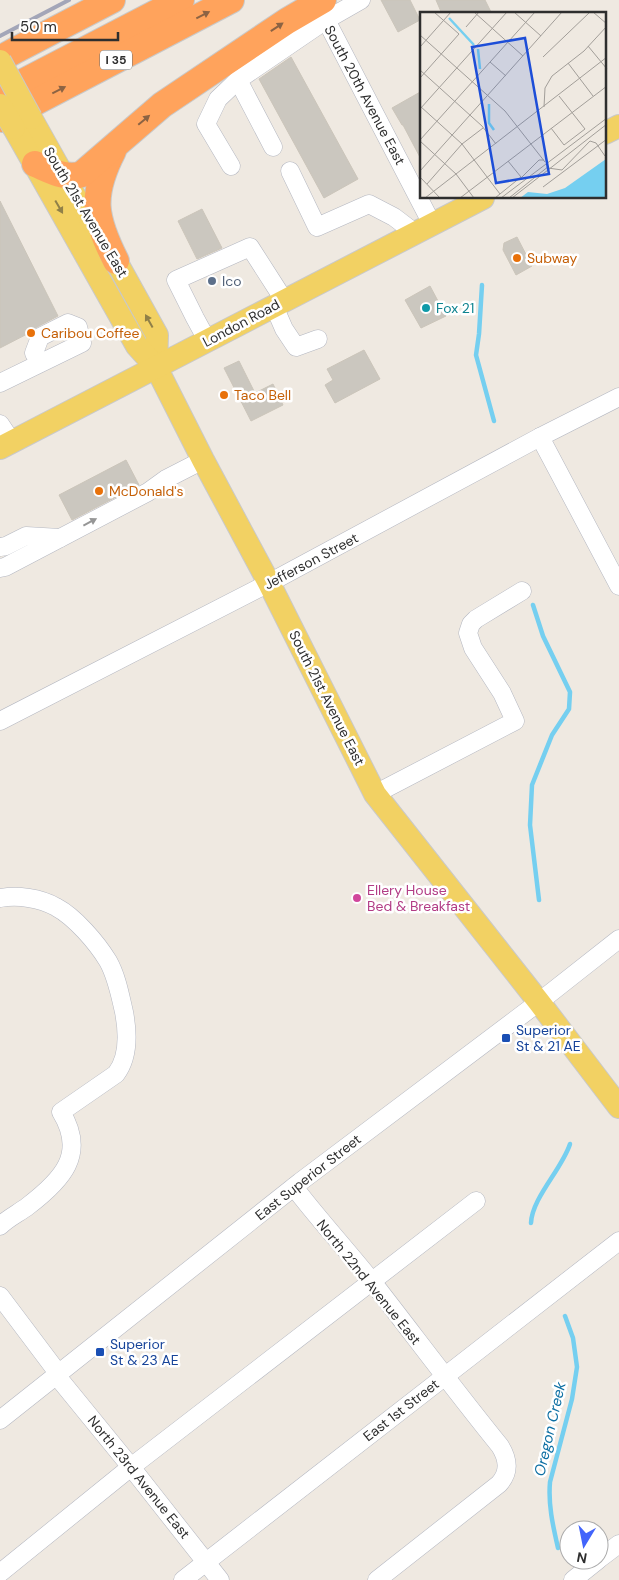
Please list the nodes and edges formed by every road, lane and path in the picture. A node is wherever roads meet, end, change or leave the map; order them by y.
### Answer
1 (112, 0) edge
2 (182, 0) edge
3 (231, 0) edge
4 (361, 0) edge
5 (324, 10) edge
6 (0, 60) edge
7 (238, 80) junction
8 (0, 94) edge
9 (0, 105) edge
10 (15, 122) edge
11 (619, 126) edge
12 (606, 132) edge
13 (119, 141) junction
14 (273, 147) dead end
15 (35, 164) junction
16 (231, 166) dead end
17 (290, 171) dead end
18 (63, 175) junction
19 (481, 199) edge
20 (424, 228) junction
21 (116, 261) junction
22 (279, 303) junction
23 (318, 339) dead end
24 (207, 340) junction
25 (40, 364) dead end
26 (156, 367) junction
27 (0, 383) edge
28 (619, 397) edge
29 (540, 437) junction
30 (4, 438) edge
31 (203, 460) junction
32 (60, 538) junction
33 (0, 546) edge
34 (0, 568) edge
35 (269, 583) junction
36 (619, 586) edge
37 (522, 591) dead end
38 (0, 721) edge
39 (375, 794) junction
40 (0, 898) edge
41 (619, 939) edge
42 (539, 1002) junction
43 (619, 1107) edge
44 (294, 1186) junction
45 (476, 1201) dead end
46 (0, 1226) edge
47 (619, 1241) edge
48 (372, 1282) junction
49 (0, 1296) edge
50 (57, 1374) junction
51 (444, 1377) junction
52 (0, 1420) edge
53 (131, 1467) junction
54 (619, 1544) edge
55 (609, 1552) edge
56 (206, 1562) junction
57 (586, 1570) edge
58 (0, 1573) edge
59 (183, 1580) edge
60 (220, 1580) edge
61 (377, 1580) edge
62 (573, 1580) edge

1 - 6 highway
2 - 8 highway, I 35
10 -> 3 highway, I 35
4 - 5 street
5 - 7 street
13 -> 5 highway
5 - 20 street, South 20th Avenue East
6 - 10 main road, South 21st Avenue East, bridge
7 - 14 street
7 - 16 street
9 - 10 main road, South 21st Avenue East, bridge
10 - 15 main road, South 21st Avenue East
10 - 18 main road, South 21st Avenue East
11 - 12 main road
13 - 18 highway
13 - 21 highway
15 - 18 highway
15 -> 26 main road, South 21st Avenue East
17 - 20 street
18 - 21 main road, South 21st Avenue East
19 - 20 main road, London Road
20 - 22 main road, London Road
26 -> 21 main road, South 21st Avenue East
22 - 23 street
22 - 24 main road, London Road
22 - 24 street
24 - 26 main road, London Road
25 - 27 street
26 - 30 main road, London Road
26 - 31 main road, South 21st Avenue East
28 - 29 street, Jefferson Street
29 - 35 street, Jefferson Street
29 - 36 street
32 -> 31 street
31 - 35 main road, South 21st Avenue East
32 - 33 street
32 - 34 street
35 - 38 street, Jefferson Street
35 - 39 main road, South 21st Avenue East
37 - 39 street
39 - 42 main road, South 21st Avenue East
40 - 46 street
41 - 42 street, East Superior Street
42 - 43 main road, South 21st Avenue East
42 - 44 street, East Superior Street
44 - 48 street, North 22nd Avenue East
44 - 50 street, East Superior Street
45 - 48 street
47 - 51 street, East 1st Street
48 - 51 street, North 22nd Avenue East
48 - 53 street
49 - 50 street, North 23rd Avenue East
50 - 52 street, East Superior Street
50 - 53 street, North 23rd Avenue East
51 - 56 street, East 1st Street
51 - 61 street, North 22nd Avenue East
53 - 56 street, North 23rd Avenue East
53 - 58 street
54 - 55 street
56 - 59 street, East 1st Street
56 - 60 street, North 23rd Avenue East
57 - 62 street

